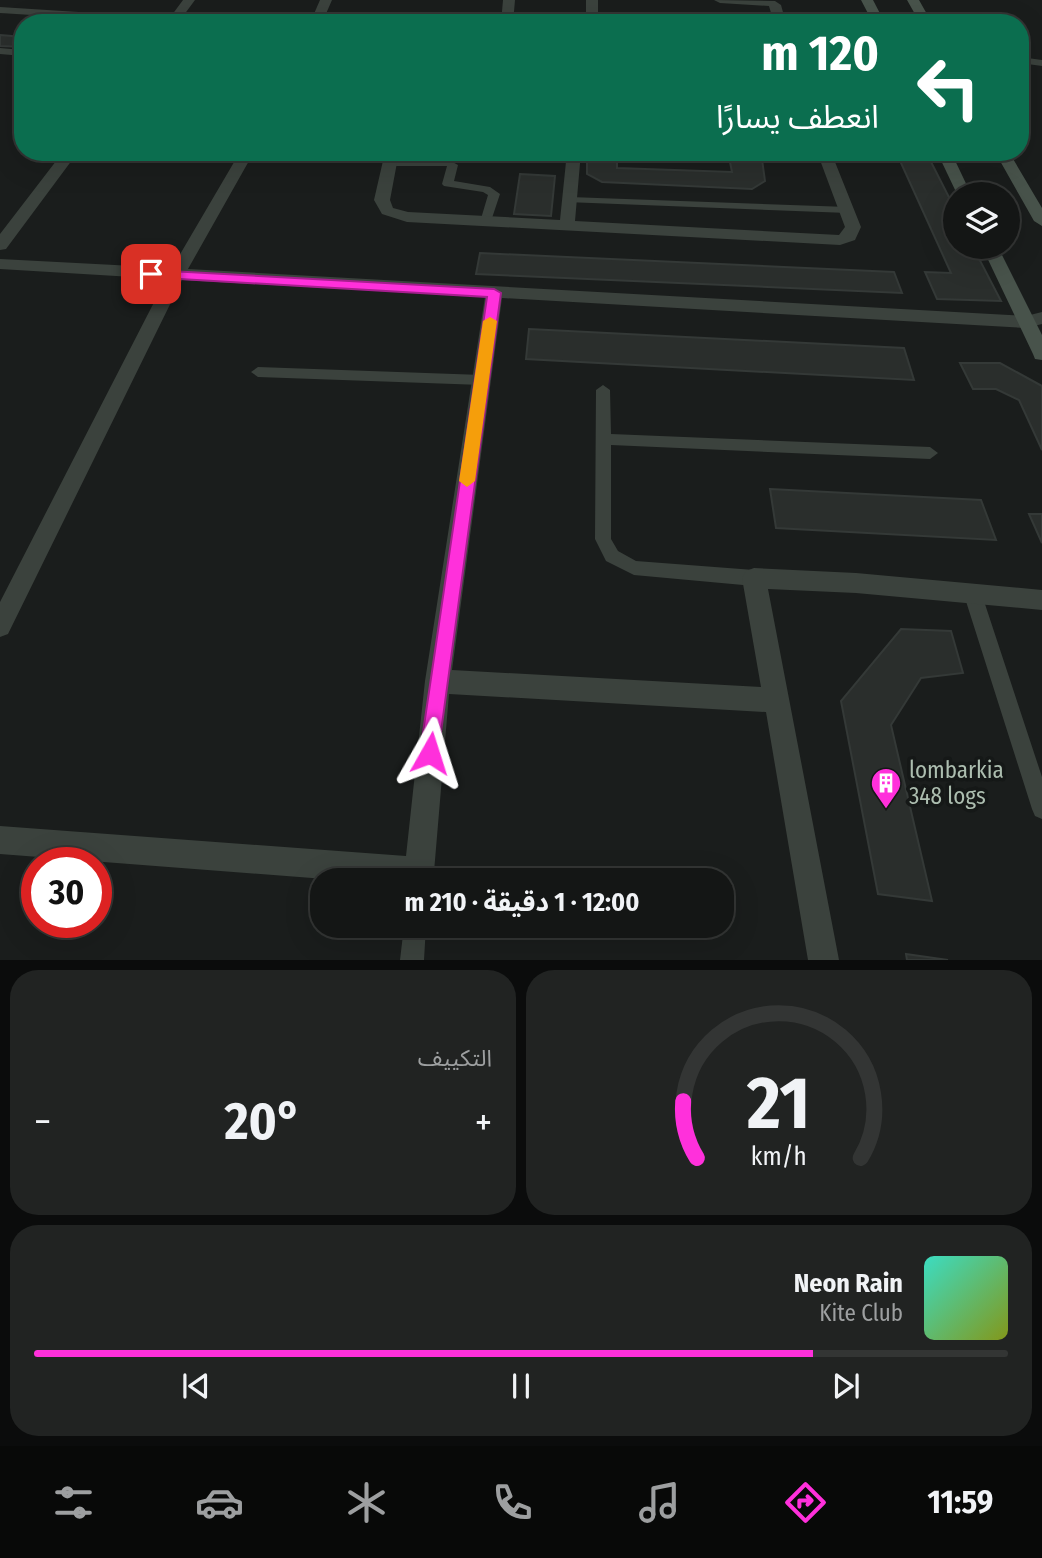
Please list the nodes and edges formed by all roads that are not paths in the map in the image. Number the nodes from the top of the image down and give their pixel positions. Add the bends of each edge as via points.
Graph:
1 (29, 0) edge
2 (189, 0) edge
3 (720, 0) edge
4 (0, 10) edge
5 (15, 11) junction
6 (58, 14) edge
7 (178, 14) edge
8 (778, 14) edge
9 (64, 161) edge
10 (242, 161) edge
11 (390, 161) edge
12 (436, 161) edge
13 (573, 161) edge
14 (828, 161) edge
15 (948, 161) edge
16 (1007, 161) edge
17 (958, 182) edge
18 (570, 200) junction
19 (848, 210) junction
20 (1042, 221) edge
21 (486, 222) junction
22 (567, 223) junction
23 (0, 245) edge
24 (997, 259) edge
25 (0, 264) edge
26 (176, 275) junction
27 (494, 293) junction
28 (1034, 320) edge
29 (1042, 354) edge
30 (258, 372) dead end
31 (482, 380) junction
32 (604, 390) dead end
33 (603, 439) junction
34 (930, 453) dead end
35 (754, 578) junction
36 (973, 596) junction
37 (1042, 600) edge
38 (0, 626) edge
39 (438, 681) junction
40 (778, 700) junction
41 (1042, 809) edge
42 (0, 840) edge
43 (326, 868) edge
44 (420, 868) edge
45 (414, 938) edge
46 (412, 960) edge
47 (824, 960) edge

1 - 5 lane
2 - 7 street
3 - 8 street via 771,3
4 - 5 lane
5 - 6 lane
9 - 23 street
10 - 26 street
11 - 21 street via 382,200 387,211 407,217
12 - 21 lane via 453,165 448,184 494,194
13 - 18 street
14 - 19 street
15 - 17 street
16 - 20 street
18 - 19 lane
18 - 22 street
19 - 22 street via 852,233 840,240
21 - 22 street
24 - 28 street
25 - 26 street
26 - 27 street
26 - 38 street
27 - 28 street
27 - 31 street
28 - 29 street
30 - 31 lane
31 - 39 street
32 - 33 lane
33 - 34 lane
33 - 35 lane via 603,539 612,556 634,568
35 - 36 street
35 - 40 street
36 - 37 street
36 - 41 lane
39 - 40 street
39 - 44 street
40 - 47 street
42 - 43 street
45 - 46 lane

